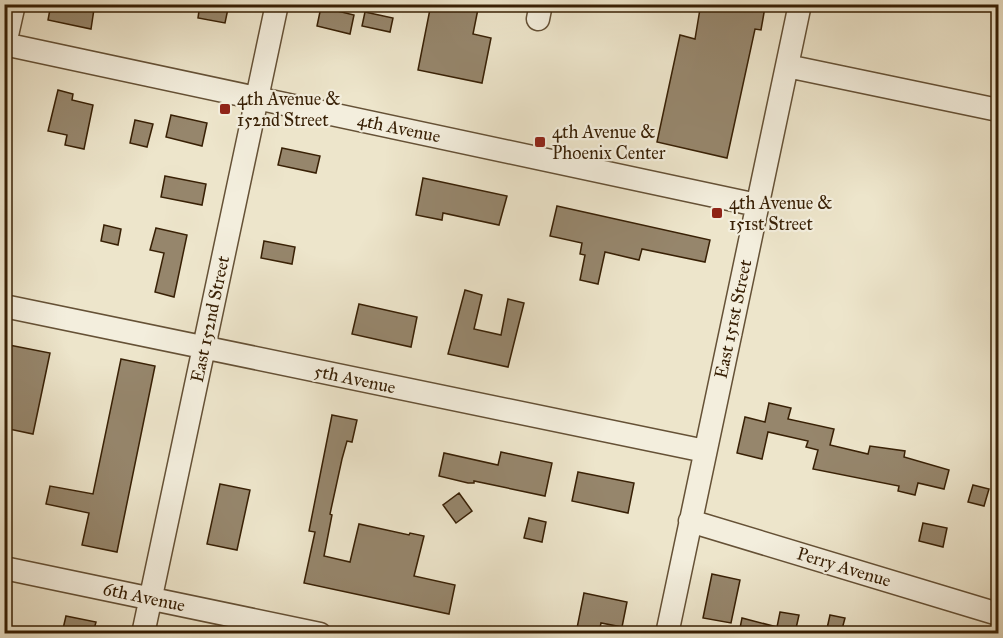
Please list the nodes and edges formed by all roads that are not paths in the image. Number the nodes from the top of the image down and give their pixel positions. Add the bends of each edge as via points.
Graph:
1 (14, 4) edge
2 (278, 4) edge
3 (800, 4) edge
4 (5, 44) edge
5 (787, 66) junction
6 (258, 98) junction
7 (999, 110) edge
8 (757, 205) junction
9 (4, 306) edge
10 (204, 348) junction
11 (705, 452) junction
12 (690, 521) junction
13 (4, 568) edge
14 (150, 598) junction
15 (999, 614) edge
16 (143, 633) edge
17 (320, 633) edge
18 (667, 633) edge

1 - 4 street
2 - 6 street, East 152nd Street
3 - 5 street, East 151st Street
4 - 6 street, 4th Avenue
5 - 7 street
5 - 8 street, East 151st Street
6 - 8 street, 4th Avenue
6 - 10 street, East 152nd Street
8 - 11 street, East 151st Street
9 - 10 street, 5th Avenue
10 - 11 street, 5th Avenue
10 - 14 street, East 152nd Street
11 - 12 street, East 151st Street
12 - 15 street, Perry Avenue
12 - 18 street, East 151st Street
13 - 14 street, 6th Avenue
14 - 16 street, East 152nd Street
14 - 17 street, 6th Avenue

